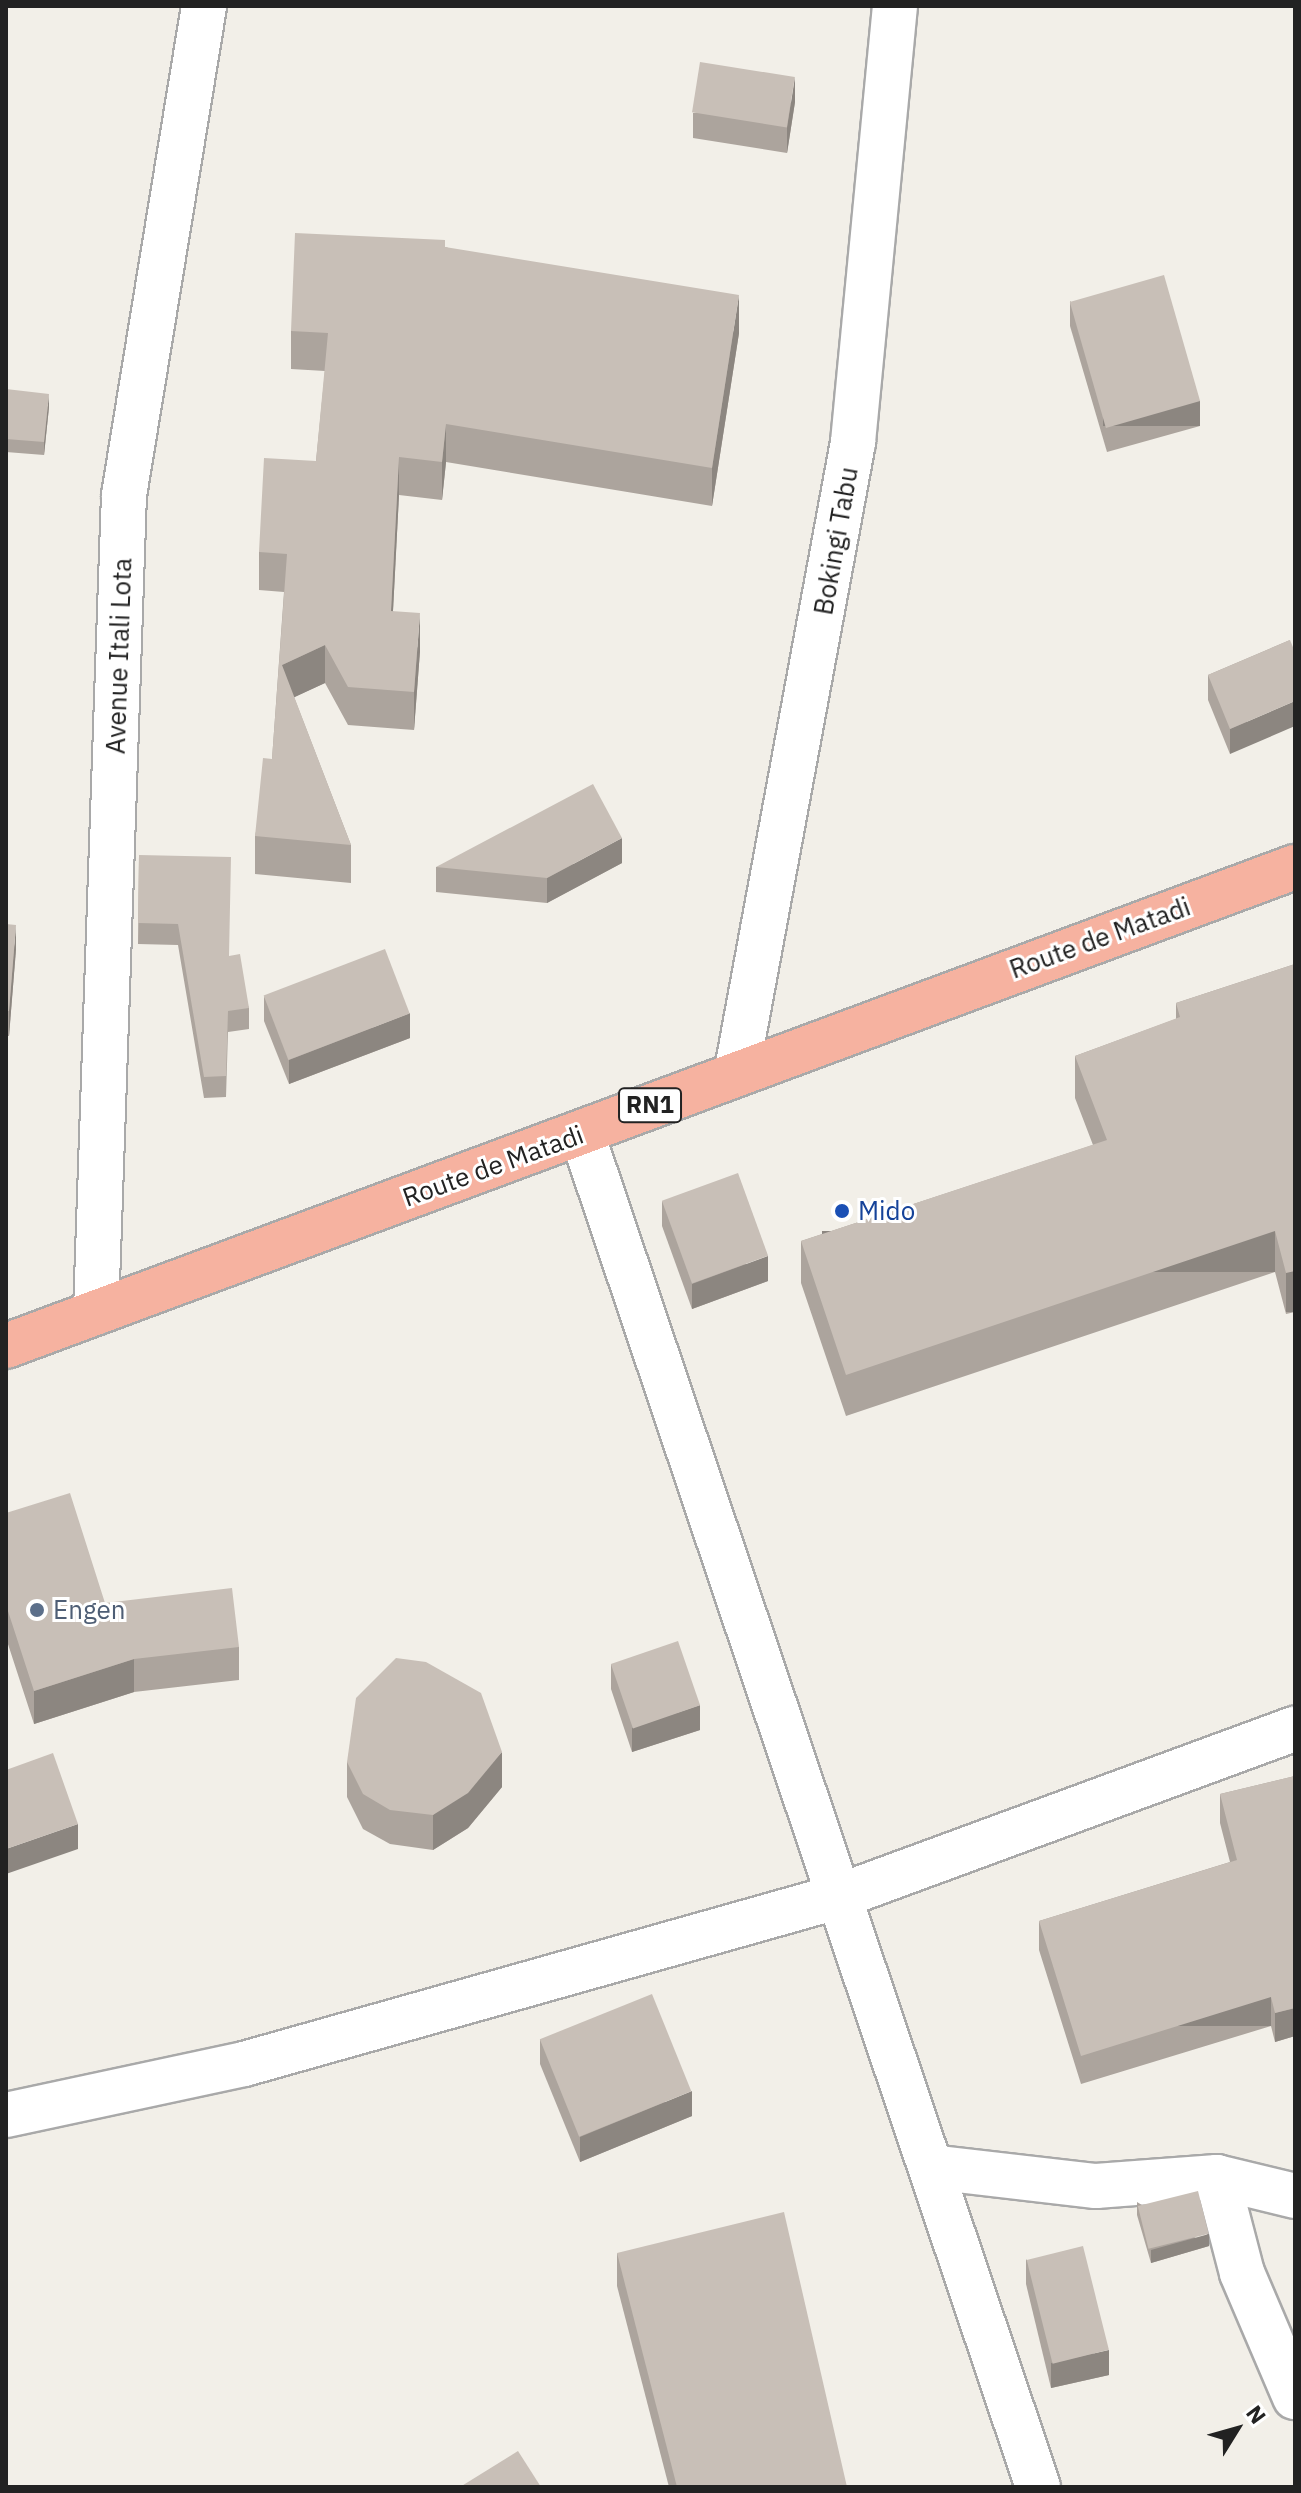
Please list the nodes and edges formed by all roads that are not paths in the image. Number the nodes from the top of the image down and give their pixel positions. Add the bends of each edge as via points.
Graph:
1 (204, 6) edge
2 (895, 6) edge
3 (1295, 867) edge
4 (737, 1070) junction
5 (582, 1134) junction
6 (96, 1312) junction
7 (6, 1346) edge
8 (1295, 1729) edge
9 (840, 1896) junction
10 (6, 2115) edge
11 (931, 2167) junction
12 (1217, 2177) junction
13 (1295, 2196) edge
14 (1295, 2397) edge
15 (1038, 2487) edge

1 - 6 street, Avenue Itali Lota via 124,495
2 - 4 street, Bokingi Tabu via 853,442
3 - 4 highway, Route de Matadi / RN1
4 - 5 highway, Route de Matadi / RN1
5 - 6 highway, Route de Matadi / RN1
5 - 9 street
6 - 7 highway, Route de Matadi / RN1
8 - 9 street
9 - 10 street via 244,2064
9 - 11 street
11 - 12 street via 1096,2186
11 - 15 street
12 - 13 street
12 - 14 street via 1242,2273

